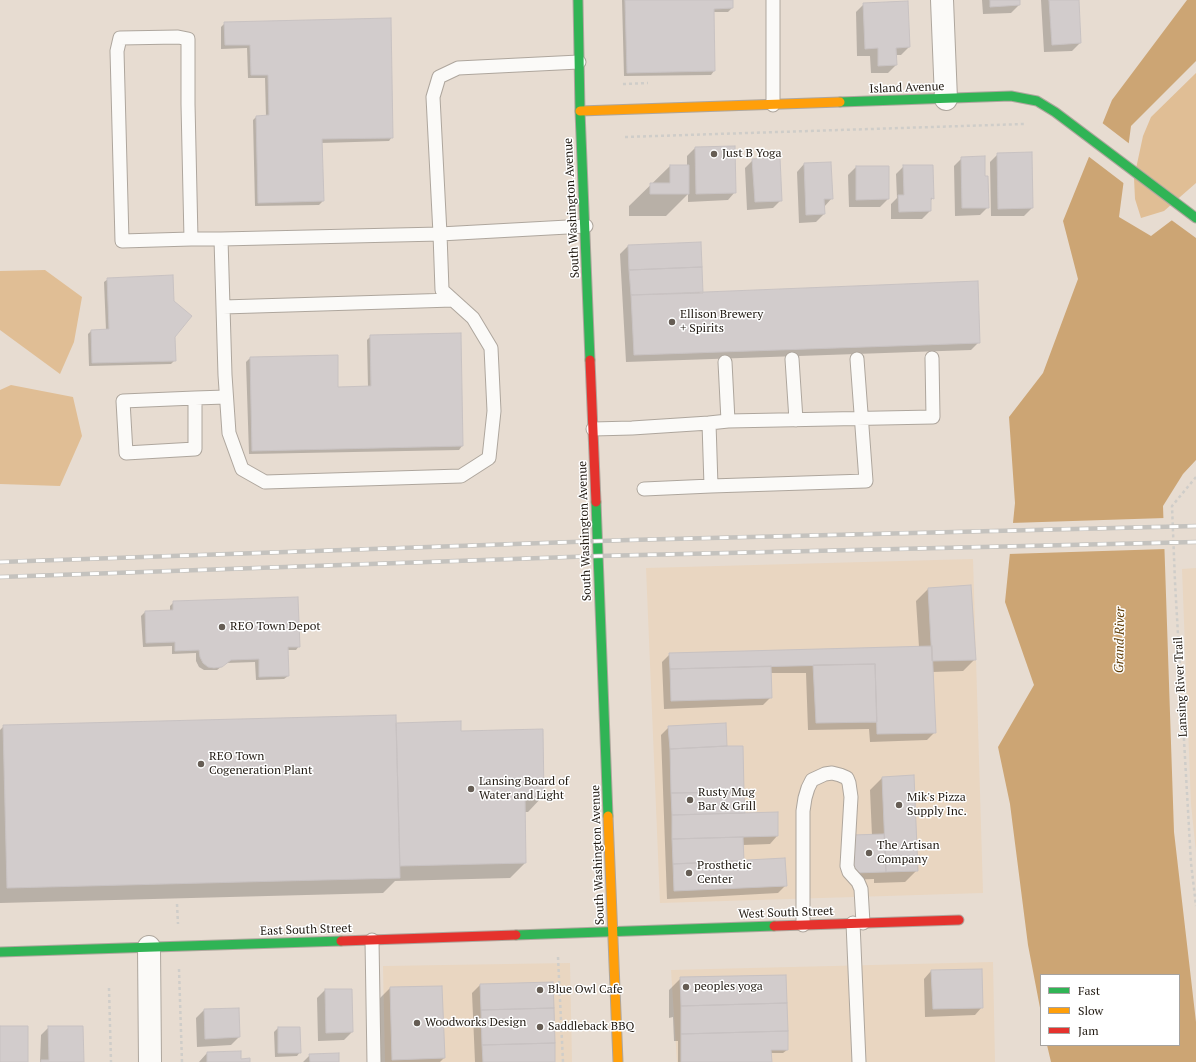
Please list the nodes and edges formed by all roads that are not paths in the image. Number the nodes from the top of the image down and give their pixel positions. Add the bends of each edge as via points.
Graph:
1 (578, 0) edge
2 (772, 0) edge
3 (942, 0) edge
4 (579, 62) junction
5 (946, 99) junction
6 (773, 105) junction
7 (580, 111) junction
8 (1196, 218) edge
9 (586, 226) junction
10 (440, 234) junction
11 (191, 239) junction
12 (220, 239) junction
13 (453, 300) junction
14 (223, 307) junction
15 (932, 358) dead end
16 (792, 359) dead end
17 (857, 359) dead end
18 (725, 362) dead end
19 (226, 397) junction
20 (195, 398) junction
21 (861, 418) junction
22 (796, 420) junction
23 (728, 421) junction
24 (709, 423) junction
25 (593, 429) junction
26 (711, 486) junction
27 (644, 489) dead end
28 (959, 920) dead end
29 (858, 923) junction
30 (803, 925) junction
31 (613, 931) junction
32 (372, 940) junction
33 (149, 947) junction
34 (0, 952) edge
35 (150, 1062) edge
36 (374, 1062) edge
37 (618, 1062) edge
38 (859, 1062) edge

1 - 4 street, South Washington Avenue
2 - 6 lane
3 - 5 street
4 - 7 street, South Washington Avenue
4 - 10 lane via 458,68 439,77 433,97
5 - 6 street, Island Avenue
5 - 8 street, Island Avenue via 1011,96 1037,101
6 - 7 street, Island Avenue
7 - 9 street, South Washington Avenue
9 - 10 lane
9 - 25 street, South Washington Avenue
10 - 12 lane
10 - 13 lane via 442,290
11 - 11 lane via 188,39 178,36 120,38 117,52 122,241
11 - 12 lane
12 - 14 lane
13 - 14 lane
13 - 19 lane via 473,318 491,348 494,411 489,458 461,476 264,482 242,469 229,433
14 - 19 lane
15 - 21 lane via 933,417
16 - 22 lane
17 - 21 lane
18 - 23 lane
19 - 20 lane
20 - 20 lane via 123,401 126,454 195,449
21 - 22 lane
21 - 26 lane via 866,481
22 - 23 lane
23 - 24 lane
24 - 25 lane
24 - 26 lane
25 - 31 street, South Washington Avenue
26 - 27 lane
28 - 29 street, West South Street
29 - 30 street, West South Street
29 - 30 lane via 861,889 847,866 851,797 849,783 846,778 832,773 812,780 805,798
29 - 38 lane
30 - 31 street, West South Street
31 - 32 street, East South Street
31 - 37 street, South Washington Avenue
32 - 33 street, East South Street
32 - 36 lane
33 - 34 street, East South Street
33 - 35 street

